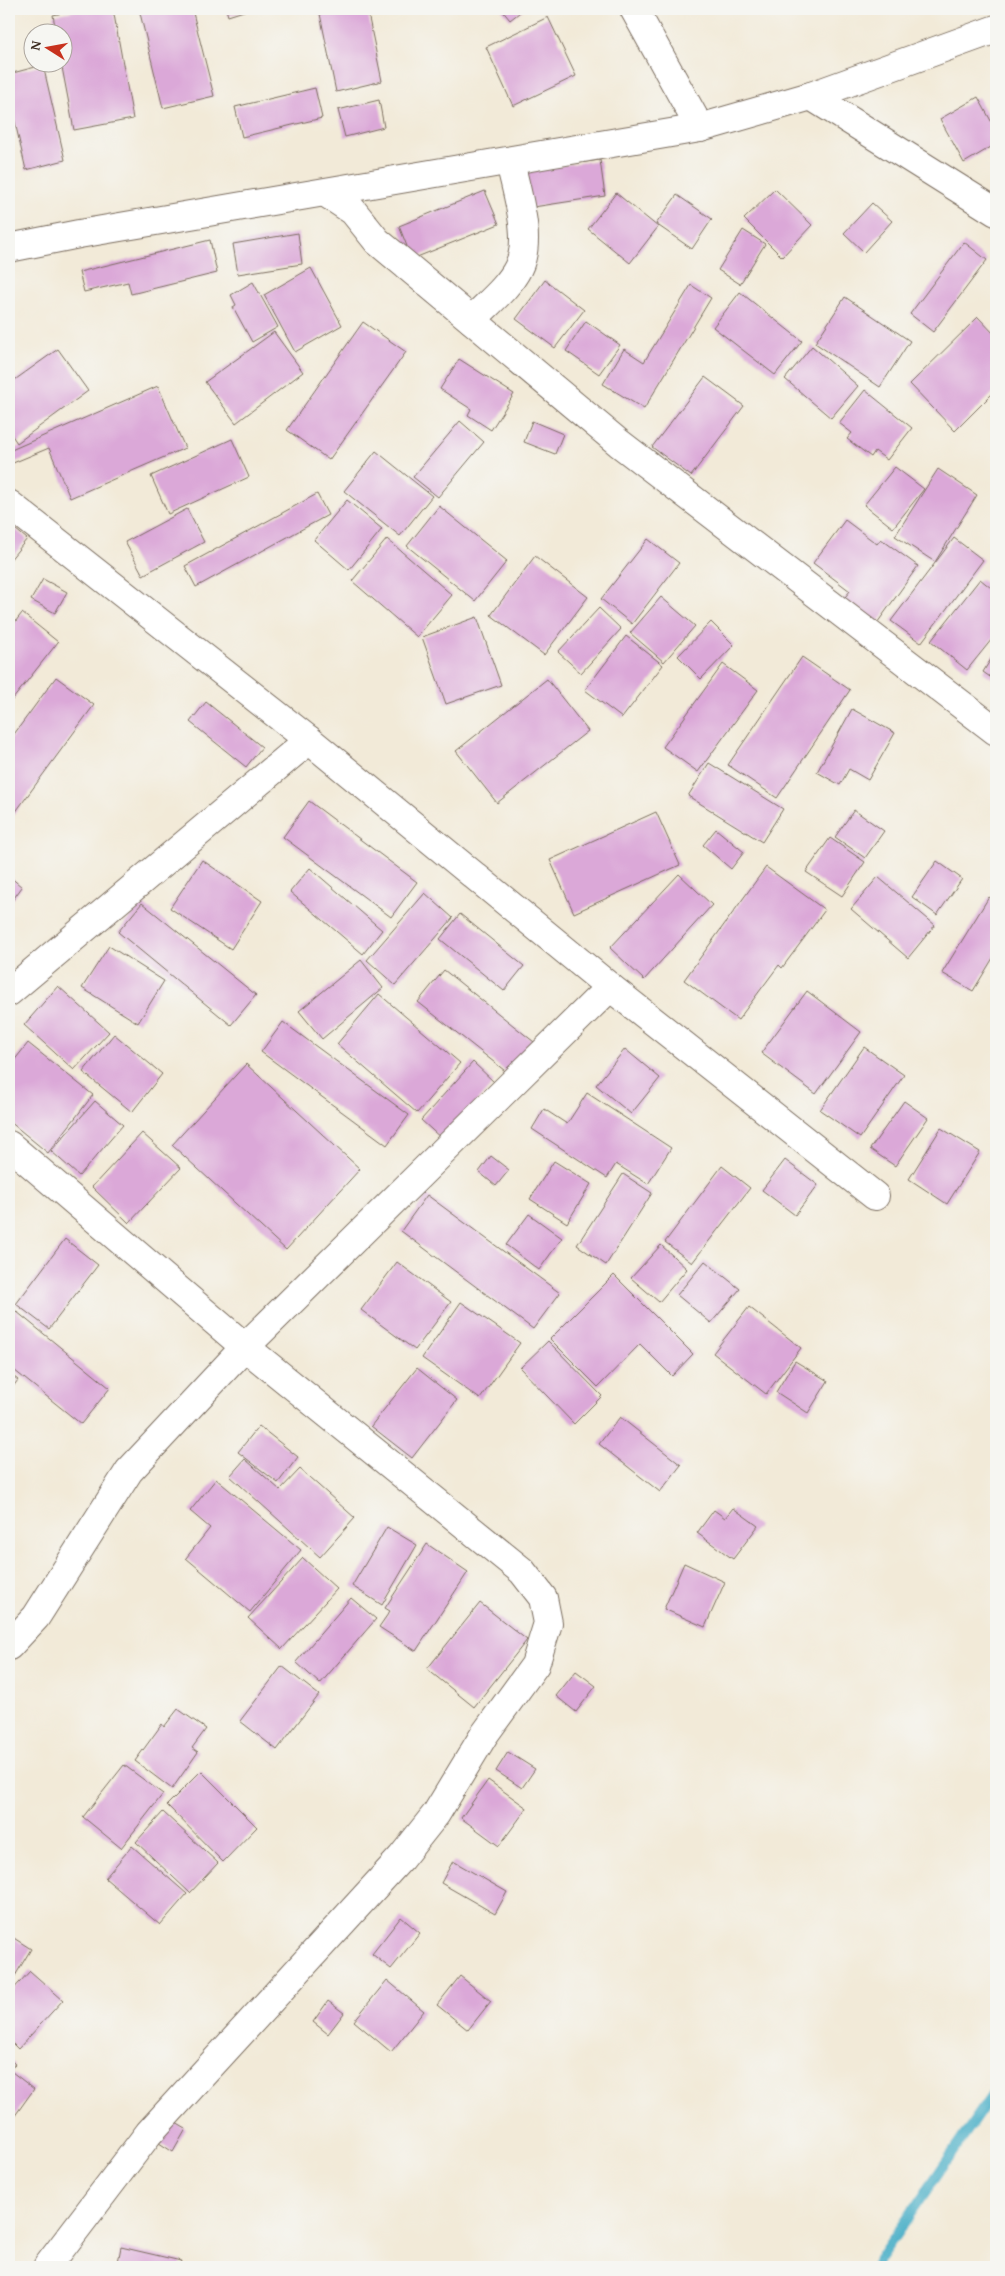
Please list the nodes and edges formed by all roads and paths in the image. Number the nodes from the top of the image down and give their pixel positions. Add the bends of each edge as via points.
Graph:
1 (634, 9) edge
2 (996, 29) edge
3 (811, 96) junction
4 (700, 128) junction
5 (510, 161) junction
6 (326, 193) junction
7 (996, 212) edge
8 (9, 248) edge
9 (472, 320) junction
10 (9, 504) edge
11 (996, 731) edge
12 (309, 740) junction
13 (610, 987) junction
14 (9, 992) edge
15 (9, 1145) edge
16 (875, 1196) dead end
17 (245, 1346) junction
18 (9, 1646) edge
19 (47, 2267) edge

1 - 4 street
2 - 3 street
3 - 4 street
3 - 7 street
4 - 5 street
5 - 6 street
5 - 9 street via 526,240 519,267
6 - 8 street
6 - 9 street via 353,212 377,241
9 - 11 street via 619,443
10 - 12 street
12 - 13 street
12 - 14 street
13 - 16 street
13 - 17 street
15 - 17 street
17 - 18 street via 129,1471 36,1617
17 - 19 street via 522,1571 543,1598 548,1623 535,1665 484,1736 436,1814 401,1858 149,2133

